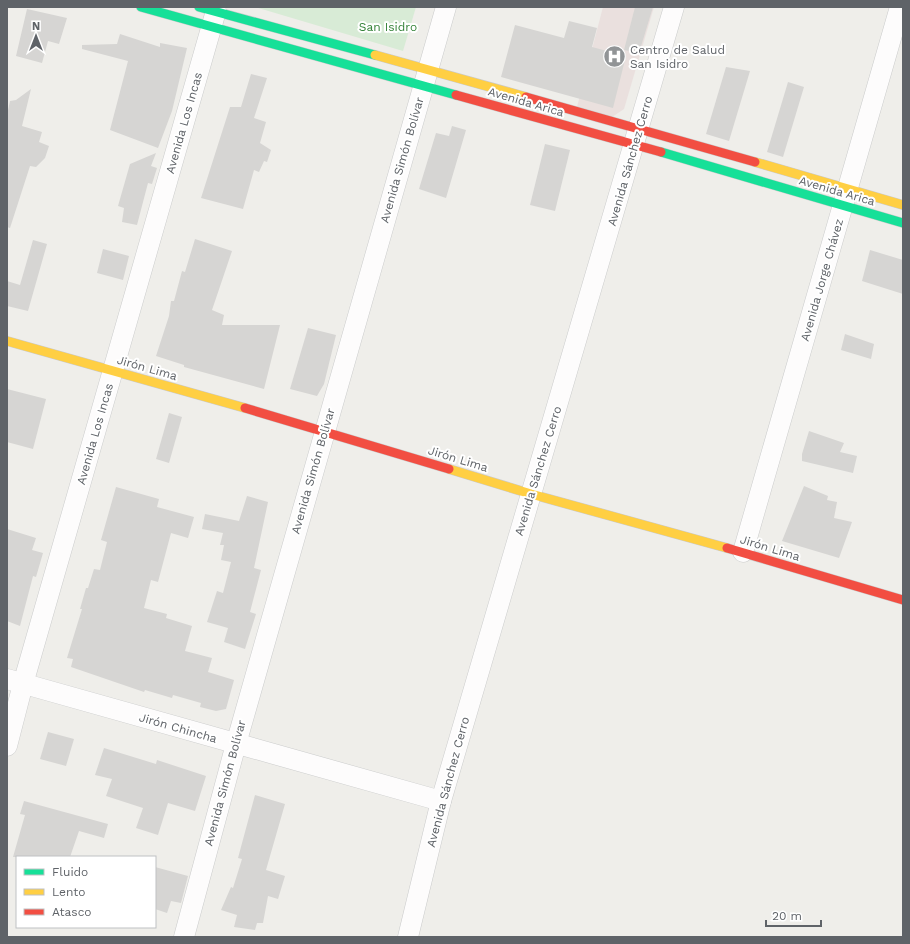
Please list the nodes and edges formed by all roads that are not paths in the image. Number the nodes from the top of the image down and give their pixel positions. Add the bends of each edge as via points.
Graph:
1 (141, 7) edge
2 (446, 7) edge
3 (674, 7) edge
4 (900, 7) edge
5 (211, 13) edge
6 (426, 78) junction
7 (638, 137) junction
8 (846, 197) junction
9 (903, 205) edge
10 (903, 223) edge
11 (7, 341) edge
12 (113, 371) junction
13 (324, 432) junction
14 (531, 494) junction
15 (743, 552) junction
16 (903, 600) edge
17 (15, 682) edge
18 (236, 744) junction
19 (7, 746) edge
20 (441, 801) junction
21 (184, 937) edge
22 (408, 937) edge

1 - 5 street, Avenida Arica
2 - 6 street, Avenida Simón Bolívar
3 - 7 street, Avenida Sánchez Cerro
4 - 8 street, Avenida Jorge Chávez
5 - 6 street, Avenida Arica
5 - 6 street, Avenida Arica
5 - 12 street, Avenida Los Incas
6 - 7 street, Avenida Arica
6 - 7 street, Avenida Arica
6 - 13 street, Avenida Simón Bolívar
7 - 8 street, Avenida Arica
7 - 8 street, Avenida Arica
7 - 14 street, Avenida Sánchez Cerro
8 - 9 street, Avenida Arica
8 - 10 street, Avenida Arica
8 - 15 street, Avenida Jorge Chávez
11 - 12 street, Jirón Lima
12 - 13 street, Jirón Lima
12 - 17 street, Avenida Los Incas
13 - 14 street, Jirón Lima
13 - 18 street, Avenida Simón Bolívar
14 - 15 street, Jirón Lima
14 - 20 street, Avenida Sánchez Cerro
15 - 16 street, Jirón Lima
17 - 18 street, Jirón Chincha
17 - 19 street, Avenida Los Incas
18 - 20 street, Jirón Chincha
18 - 21 street, Avenida Simón Bolívar
20 - 22 street, Avenida Sánchez Cerro

